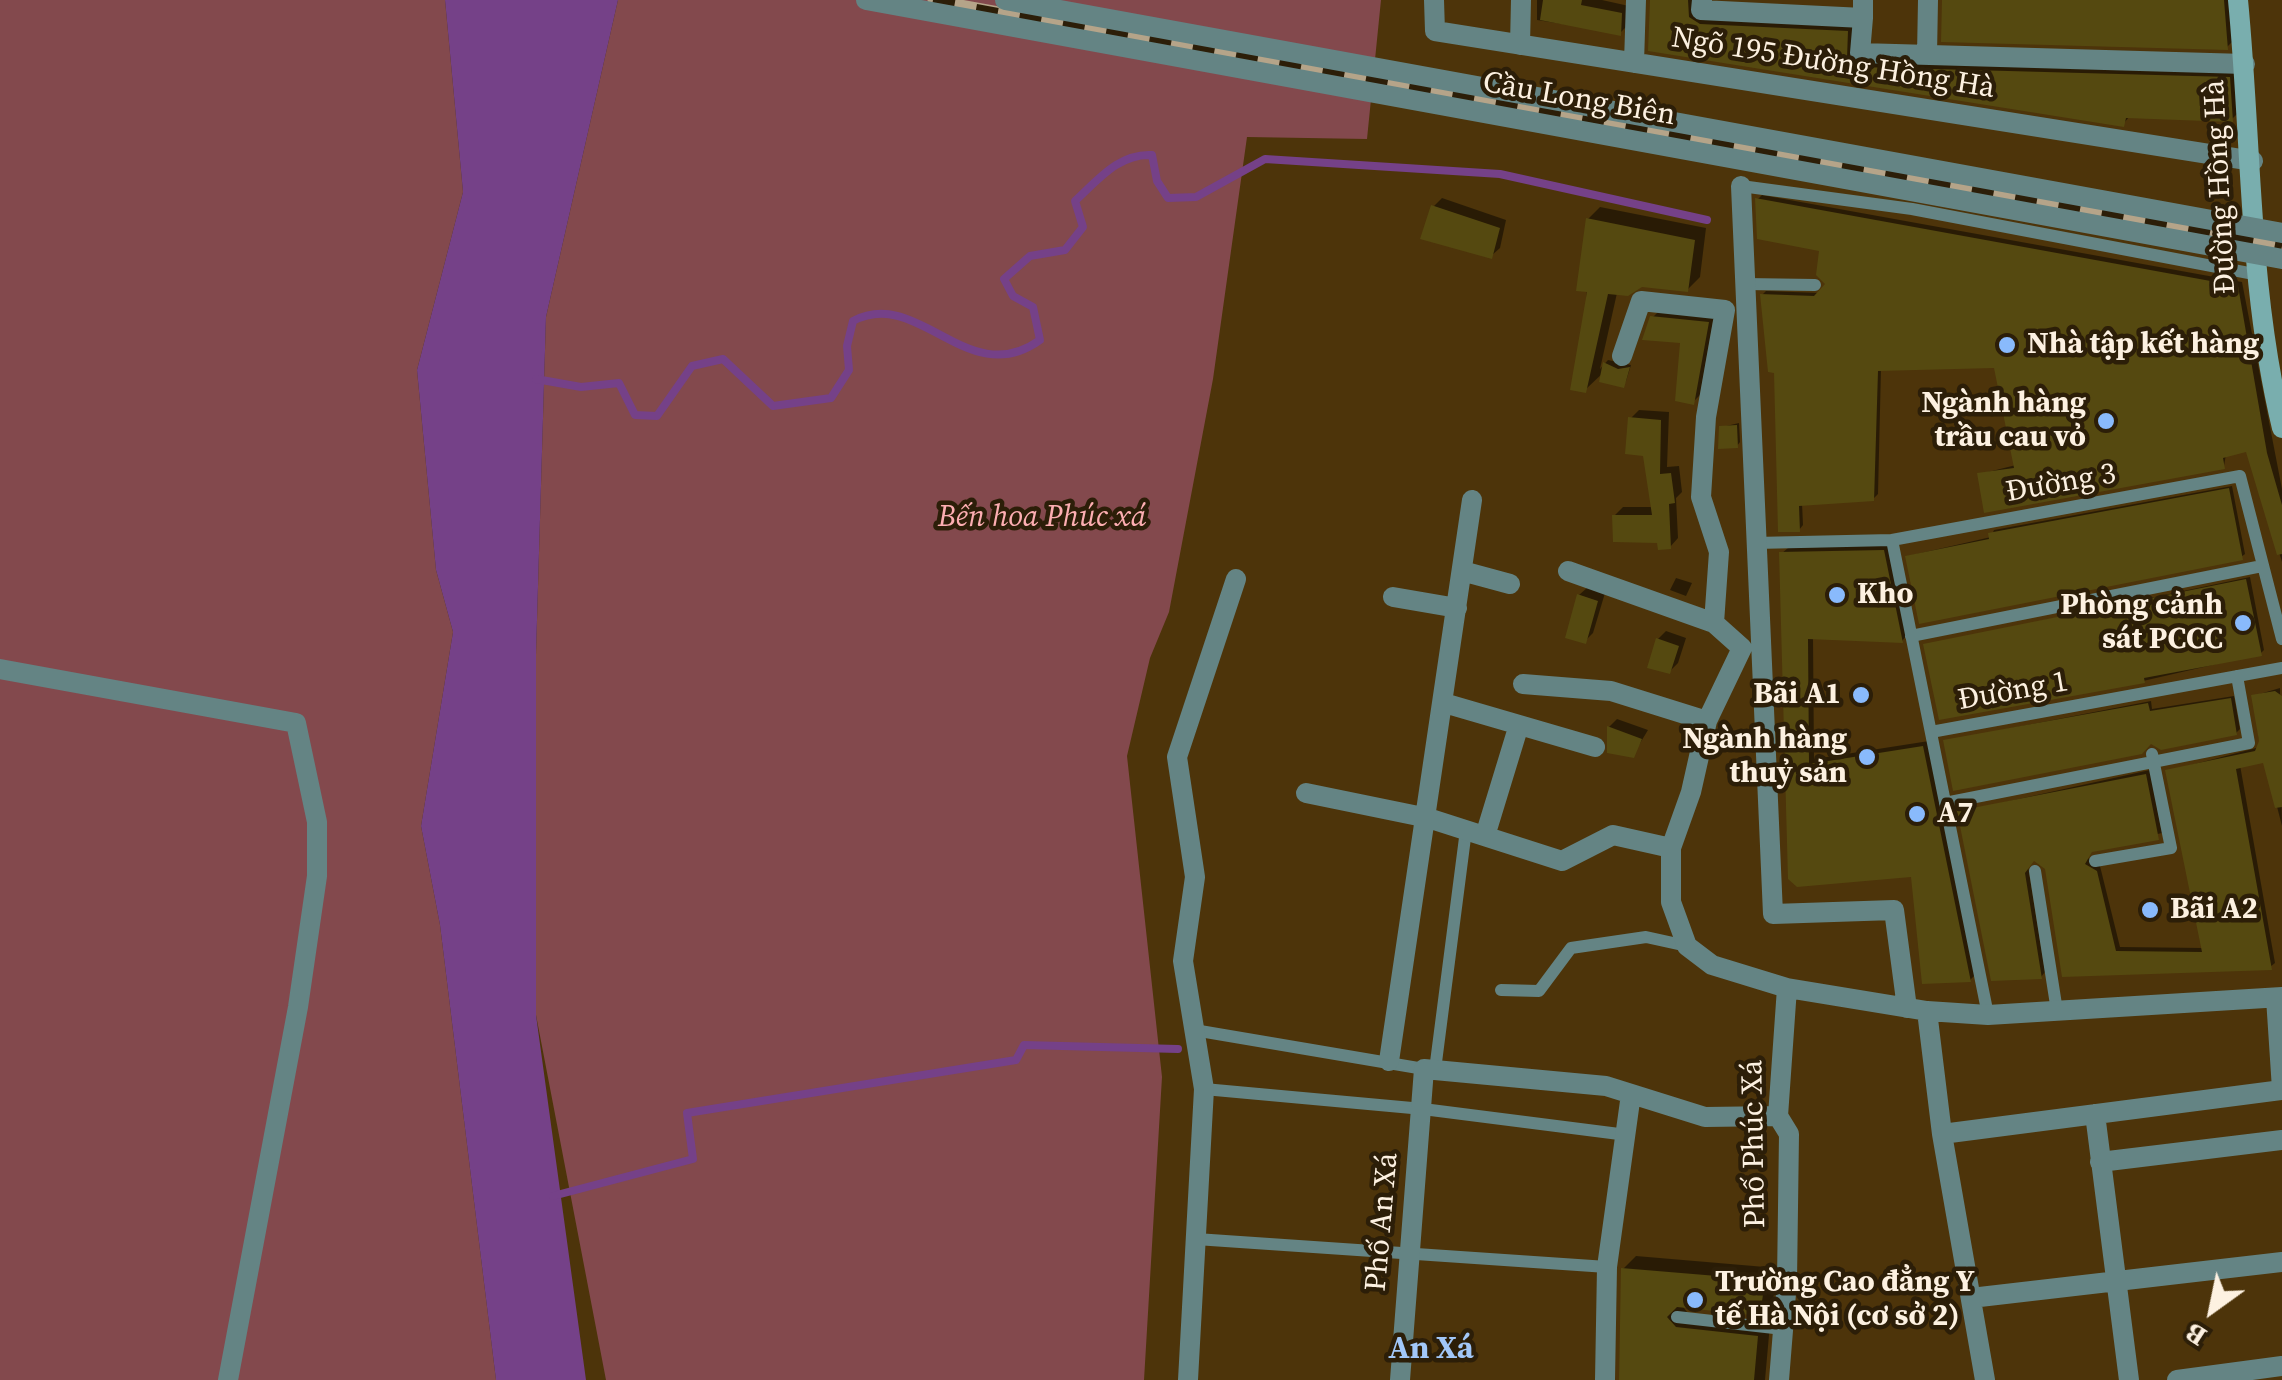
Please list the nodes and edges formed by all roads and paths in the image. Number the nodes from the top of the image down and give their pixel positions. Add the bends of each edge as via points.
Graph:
1 (866, 0) edge
2 (1005, 0) edge
3 (1434, 0) edge
4 (1521, 0) edge
5 (1636, 0) edge
6 (1702, 0) edge
7 (1928, 0) edge
8 (2238, 0) edge
9 (1863, 9) edge
10 (1520, 45) junction
11 (1927, 54) junction
12 (1634, 63) junction
13 (2244, 64) junction
14 (2252, 161) junction
15 (1742, 186) joint
16 (2282, 233) edge
17 (2282, 259) edge
18 (2254, 274) junction
19 (1745, 284) junction
20 (1815, 285) dead end
21 (1622, 356) dead end
22 (2282, 428) edge
23 (1472, 500) dead end
24 (1892, 540) junction
25 (1755, 543) junction
26 (2262, 566) junction
27 (1462, 571) junction
28 (1568, 571) dead end
29 (1236, 578) dead end
30 (1510, 584) dead end
31 (1393, 597) dead end
32 (1457, 608) junction
33 (1714, 623) junction
34 (1911, 636) junction
35 (2282, 638) edge
36 (2282, 668) edge
37 (0, 669) edge
38 (2237, 676) junction
39 (1523, 684) dead end
40 (1444, 703) junction
41 (1707, 721) junction
42 (1518, 728) junction
43 (1931, 732) junction
44 (1594, 747) dead end
45 (2152, 756) junction
46 (1306, 793) dead end
47 (1945, 803) junction
48 (1428, 818) junction
49 (1475, 833) junction
50 (1671, 848) junction
51 (2095, 861) dead end
52 (2035, 871) dead end
53 (1979, 881) dead end
54 (1962, 884) junction
55 (1686, 946) junction
56 (1788, 988) junction
57 (1501, 990) dead end
58 (2279, 998) edge
59 (1917, 1010) junction
60 (2056, 1011) junction
61 (1988, 1015) junction
62 (1194, 1030) junction
63 (1389, 1061) junction
64 (1430, 1070) junction
65 (2282, 1089) edge
66 (1204, 1090) junction
67 (1631, 1094) junction
68 (1422, 1109) junction
69 (2094, 1114) junction
70 (1778, 1116) junction
71 (1942, 1134) junction
72 (1627, 1136) junction
73 (2282, 1140) edge
74 (2100, 1162) junction
75 (1196, 1239) junction
76 (1410, 1254) junction
77 (2282, 1262) edge
78 (1607, 1267) junction
79 (2116, 1282) junction
80 (1970, 1298) junction
81 (1677, 1317) dead end
82 (1783, 1329) junction
83 (2282, 1366) edge
84 (228, 1380) edge
85 (1188, 1380) edge
86 (1400, 1380) edge
87 (1605, 1380) edge
88 (1779, 1380) edge
89 (1985, 1380) edge
90 (2129, 1380) edge
91 (2177, 1380) edge

1 - 17 street, Cầu Long Biên, bridge
2 - 16 street, Cầu Long Biên, bridge
3 - 10 street, Ngõ 195 Đường Hồng Hà via 1435,32
4 - 10 street
5 - 12 street
6 - 9 street via 1701,10
7 - 11 street
8 - 13 street, Đường Hồng Hà
9 - 11 street via 1860,52
10 - 12 street, Ngõ 195 Đường Hồng Hà
11 - 13 street
12 - 14 street, Ngõ 195 Đường Hồng Hà
13 - 14 street, Đường Hồng Hà
14 - 18 street, Đường Hồng Hà
15 - 18 lane via 1912,209
15 - 19 street
18 - 22 street, Đường Hồng Hà
19 - 20 lane
19 - 25 street
21 - 33 street via 1641,301 1725,310 1706,417 1702,497 1719,552
23 - 27 street
24 - 25 lane, Đường 3
24 - 26 lane, Đường 3 via 2240,476
24 - 34 lane
25 - 59 street via 1773,914 1894,910
26 - 34 lane
26 - 35 lane
27 - 30 street
27 - 32 street
28 - 33 street
29 - 62 street via 1177,758 1195,877 1184,961
31 - 32 street
32 - 40 street
33 - 41 street via 1742,648
34 - 43 lane
36 - 38 lane, Đường 1
37 - 84 street via 296,723 316,822 317,876
38 - 43 lane, Đường 1 via 2141,699
38 - 45 lane via 2249,743
39 - 41 street via 1611,691
40 - 42 street
40 - 48 street
41 - 50 street
42 - 44 street
42 - 49 street
43 - 47 lane
45 - 47 lane
45 - 51 lane via 2171,848
46 - 48 street
47 - 54 lane
48 - 49 street
48 - 63 street
49 - 50 street via 1562,860 1613,835
49 - 64 lane
50 - 55 street via 1671,902
52 - 60 lane
53 - 54 lane
54 - 61 lane
55 - 56 street via 1712,964
55 - 57 lane via 1646,937 1571,948 1539,991
56 - 59 street
56 - 70 street, Phố Phúc Xá
58 - 60 street
58 - 65 street
59 - 61 street
59 - 71 street
60 - 61 street
62 - 63 lane
62 - 66 street
63 - 64 lane
64 - 67 street
64 - 68 street, Phố An Xá
65 - 69 street
66 - 68 lane
66 - 75 street
67 - 70 street via 1706,1117
67 - 72 street
68 - 72 lane
68 - 76 street, Phố An Xá
69 - 71 street
69 - 74 street
70 - 82 street, Phố Phúc Xá via 1790,1134
71 - 80 street
72 - 78 street
73 - 74 street
74 - 79 street
75 - 76 lane
75 - 85 street
76 - 78 lane
76 - 86 street, Phố An Xá
77 - 79 street
78 - 87 street
79 - 80 street
79 - 90 street
80 - 89 street
81 - 82 lane
82 - 88 street, Phố Phúc Xá
83 - 91 street

